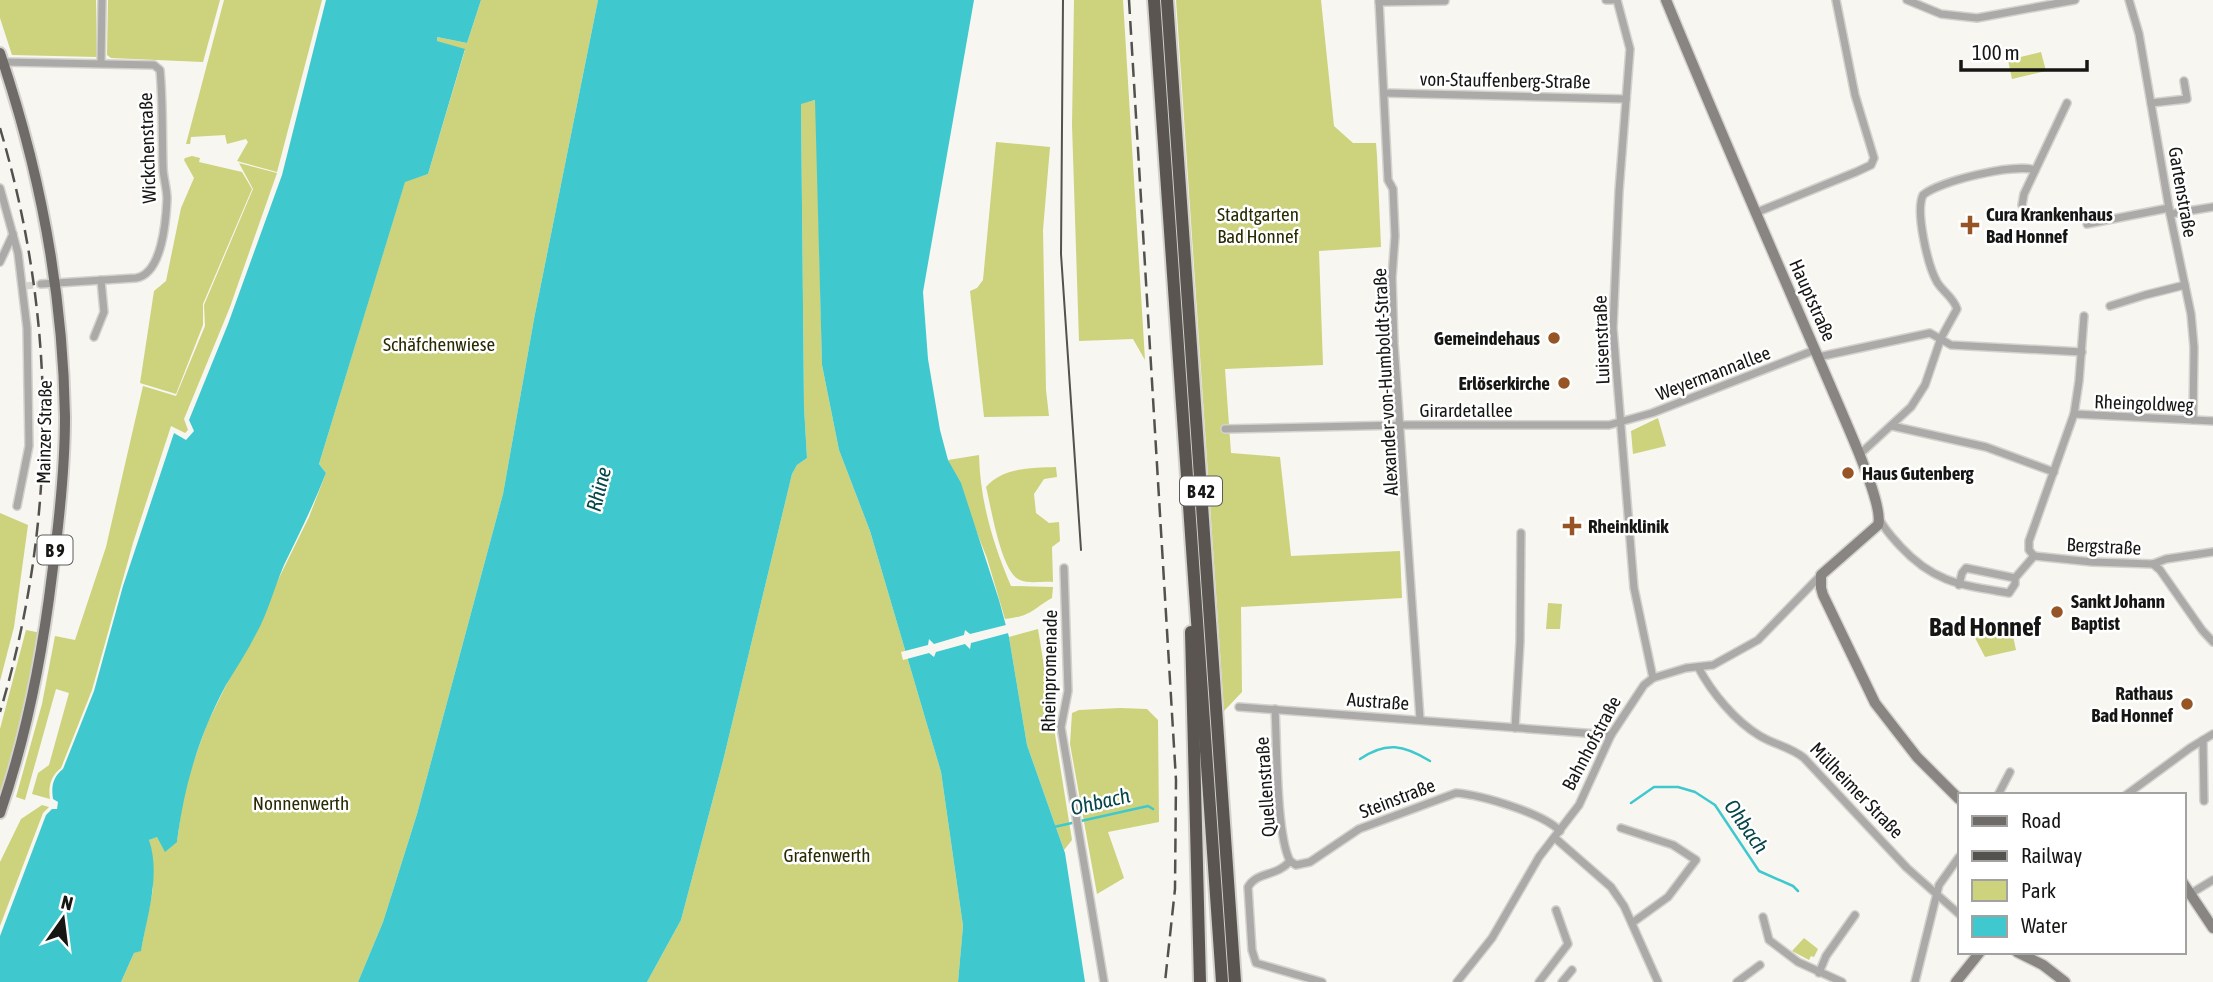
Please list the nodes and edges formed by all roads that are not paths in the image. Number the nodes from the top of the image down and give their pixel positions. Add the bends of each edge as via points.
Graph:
1 (102, 0) edge
2 (1154, 0) edge
3 (1167, 0) edge
4 (1606, 0) edge
5 (1612, 0) edge
6 (1618, 0) edge
7 (1666, 0) edge
8 (1836, 0) edge
9 (1907, 0) edge
10 (2075, 0) edge
11 (2129, 0) edge
12 (1379, 1) edge
13 (1445, 1) edge
14 (1924, 3) edge
15 (1, 58) edge
16 (101, 63) junction
17 (2183, 81) dead end
18 (1384, 93) junction
19 (1626, 99) junction
20 (2067, 103) dead end
21 (2151, 103) junction
22 (2035, 170) junction
23 (0, 188) edge
24 (2022, 205) dead end
25 (2213, 207) edge
26 (2169, 211) junction
27 (1755, 213) junction
28 (2087, 224) dead end
29 (14, 233) junction
30 (0, 262) edge
31 (101, 279) junction
32 (55, 282) junction
33 (41, 284) tunnel mouth
34 (2185, 285) junction
35 (2109, 306) dead end
36 (2084, 316) dead end
37 (94, 337) dead end
38 (1941, 338) junction
39 (2082, 352) junction
40 (1817, 353) junction
41 (2074, 414) junction
42 (2193, 420) junction
43 (2213, 421) edge
44 (1622, 423) junction
45 (1401, 425) junction
46 (1892, 426) junction
47 (1225, 429) dead end
48 (1860, 454) junction
49 (2054, 472) junction
50 (17, 506) dead end
51 (1880, 520) junction
52 (1521, 533) dead end
53 (2213, 552) edge
54 (2034, 556) junction
55 (2153, 564) junction
56 (1064, 568) dead end
57 (1195, 576) junction
58 (2015, 578) junction
59 (1959, 584) junction
60 (1815, 587) junction
61 (2213, 642) edge
62 (1698, 667) junction
63 (1653, 678) junction
64 (1239, 707) dead end
65 (1275, 709) junction
66 (1420, 719) junction
67 (1515, 728) junction
68 (2213, 734) edge
69 (1611, 735) junction
70 (2203, 740) junction
71 (2010, 772) dead end
72 (1999, 793) edge
73 (2129, 793) edge
74 (1958, 798) edge
75 (2204, 801) dead end
76 (0, 813) edge
77 (1620, 828) dead end
78 (1557, 835) junction
79 (1958, 858) edge
80 (1290, 861) junction
81 (2213, 880) edge
82 (2185, 886) edge
83 (2190, 894) junction
84 (1935, 895) junction
85 (1556, 910) dead end
86 (1958, 913) edge
87 (1855, 915) dead end
88 (1763, 917) dead end
89 (1632, 923) junction
90 (2213, 928) edge
91 (1978, 954) edge
92 (2021, 954) edge
93 (1760, 965) dead end
94 (1572, 970) dead end
95 (1819, 972) junction
96 (1104, 982) edge
97 (1200, 982) edge
98 (1222, 982) edge
99 (1235, 982) edge
100 (1322, 982) edge
101 (1457, 982) edge
102 (1539, 982) edge
103 (1562, 982) edge
104 (1658, 982) edge
105 (1737, 982) edge
106 (1842, 982) edge
107 (1914, 982) edge
108 (1956, 982) edge
109 (2065, 982) edge

1 - 16 street
2 - 57 highway, B 42
3 - 99 highway, B 42
4 - 5 street
6 - 19 street, Luisenstraße via 1630,48
7 - 27 main road, Hauptstraße
8 - 27 street via 1855,95 1874,158 1871,165 1856,172
9 - 14 street
10 - 14 street via 1977,18 1941,14
11 - 21 street, Gartenstraße
12 - 13 street, Alexander-von-Humboldt-Straße
12 - 18 street, Alexander-von-Humboldt-Straße
15 - 16 street
15 - 32 main road, Mainzer Straße / B 9 via 30,150
16 - 31 street, Wickchenstraße via 159,67 167,198 152,270 142,278
17 - 21 street via 2187,99
18 - 19 street, von-Stauffenberg-Straße
18 - 45 street, Alexander-von-Humboldt-Straße via 1388,180 1393,189 1392,291
19 - 44 street, Luisenstraße via 1613,328
20 - 22 street
21 - 26 street, Gartenstraße
22 - 24 street
22 - 38 street via 1973,175 1923,195 1920,206 1930,267 1957,309
23 - 29 street
25 - 26 street
26 - 28 street
26 - 34 street, Gartenstraße
27 - 40 main road, Hauptstraße
29 - 30 street
29 - 50 street via 24,286 29,436
31 - 32 street, Wickchenstraße
31 - 37 street via 104,312
32 - 33 street, Wickchenstraße
32 - 76 main road, Mainzer Straße / B 9 via 65,418 59,522 33,700
34 - 35 street
34 - 42 street, Gartenstraße via 2194,347
36 - 39 street
38 - 39 street, Weyermannallee via 1951,345
38 - 40 street, Weyermannallee via 1927,333
38 - 46 street via 1925,385
39 - 41 street
40 - 44 street, Weyermannallee
40 - 48 main road, Hauptstraße
41 - 42 street, Rheingoldweg
41 - 49 street
42 - 43 street, Rheingoldweg
44 - 45 street, Girardetallee
44 - 63 street, Luisenstraße via 1634,588
45 - 47 street, Girardetallee
45 - 66 street, Alexander-von-Humboldt-Straße
46 - 48 street
46 - 49 street via 1986,447
48 - 51 main road, Hauptstraße
49 - 54 street via 2029,541
51 - 59 street, Hauptstraße via 1922,568
51 - 60 main road via 1821,575
52 - 67 street
53 - 55 street, Bergstraße
54 - 55 street, Bergstraße
54 - 58 street
55 - 61 street
56 - 96 street, Rheinpromenade via 1068,691 1061,727
57 - 97 highway via 1191,689
57 - 98 highway, B 42
58 - 59 street, Hauptstraße via 2009,593
58 - 59 street via 1966,568
60 - 62 street via 1758,640 1713,665
60 - 74 main road via 1875,703 1917,757
62 - 63 street
62 - 84 street, Mülheimer Straße via 1706,683 1741,722 1804,758
63 - 69 street, Bahnhofstraße
64 - 65 street, Austraße
65 - 66 street, Austraße
65 - 80 street, Quellenstraße via 1280,810
66 - 67 street, Austraße
67 - 69 street, Austraße
68 - 70 street
69 - 78 street, Bahnhofstraße via 1579,805
70 - 73 street
70 - 75 street
71 - 72 street
77 - 89 street via 1673,845 1696,860 1668,897
78 - 80 street, Steinstraße via 1545,820 1471,794 1455,793 1359,829 1310,862
78 - 89 street, Steinstraße via 1611,887
78 - 101 street, Bahnhofstraße via 1492,938
79 - 84 street
80 - 100 street, Steinstraße via 1248,887 1252,950 1256,963
81 - 83 street
82 - 83 main road
83 - 90 main road
84 - 86 street, Mülheimer Straße
84 - 107 street
85 - 102 street via 1568,944
87 - 95 street
88 - 95 street via 1769,940
89 - 104 street, Steinstraße
91 - 108 main road
92 - 109 main road
93 - 105 street
94 - 103 street
95 - 106 street

